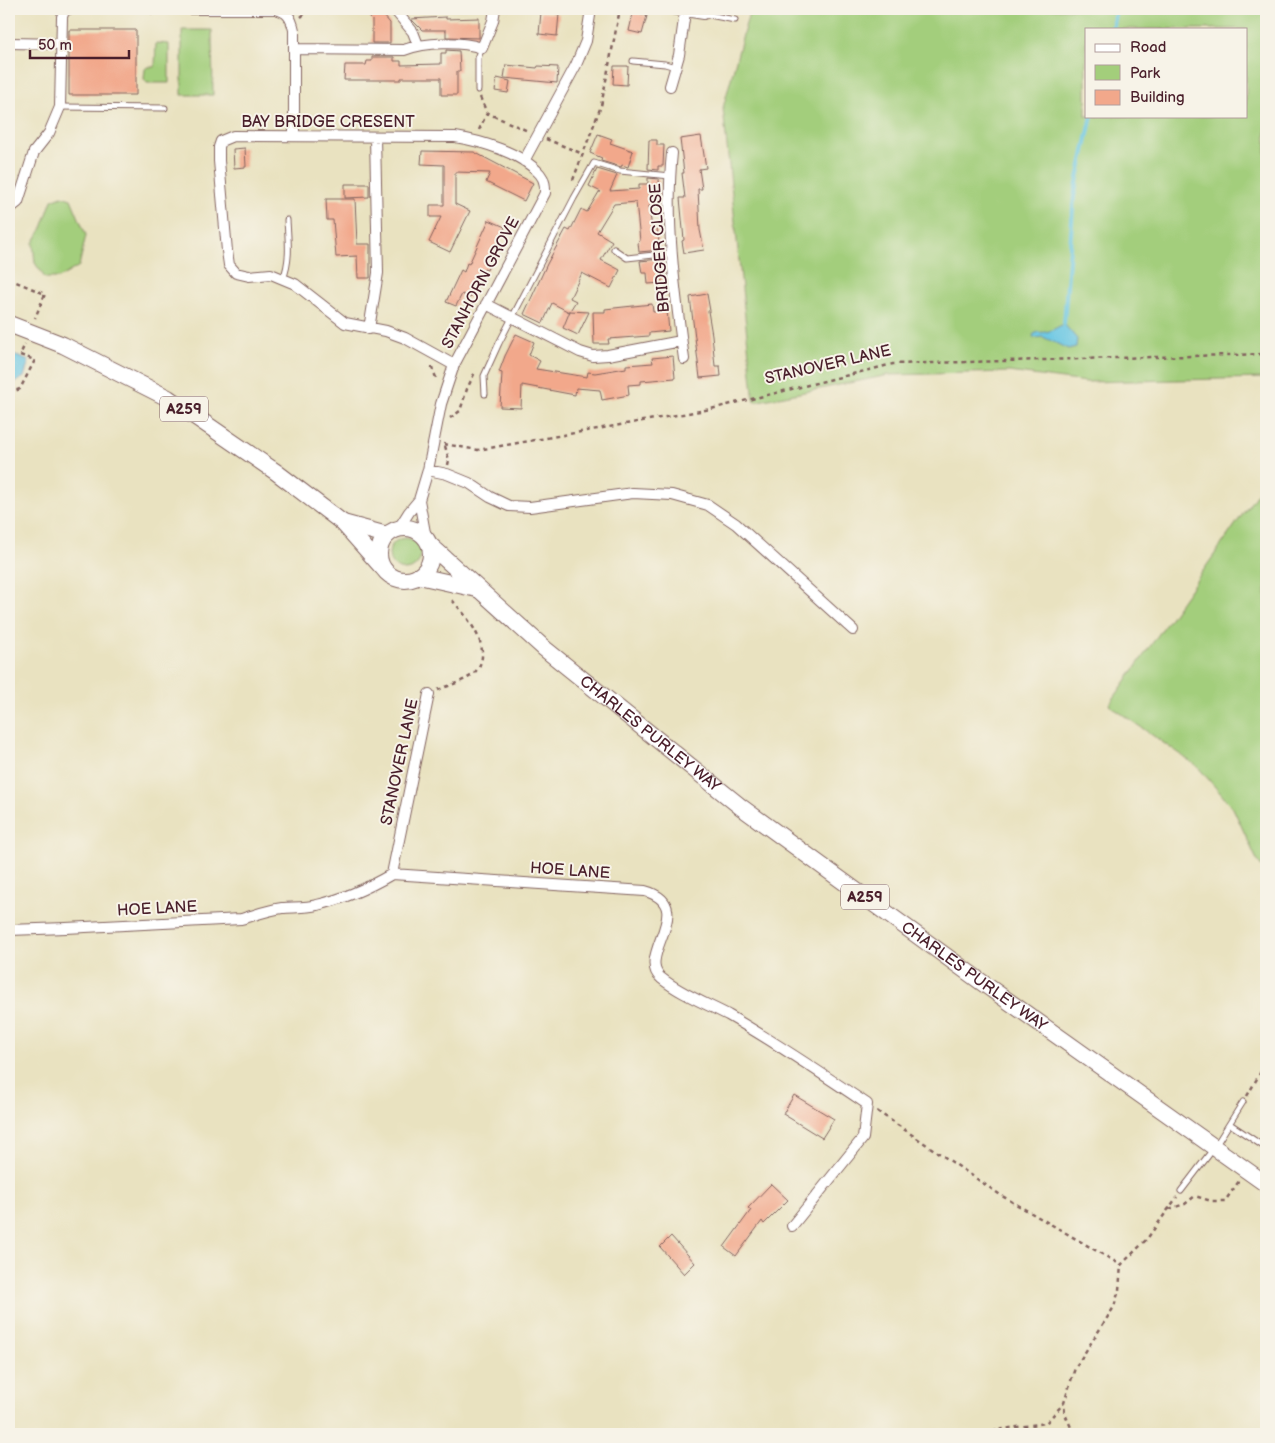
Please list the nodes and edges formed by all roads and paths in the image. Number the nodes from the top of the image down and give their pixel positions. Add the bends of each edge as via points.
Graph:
1 (69, 9) edge
2 (154, 9) edge
3 (250, 9) edge
4 (394, 9) edge
5 (495, 9) edge
6 (591, 9) edge
7 (672, 9) edge
8 (685, 12) junction
9 (704, 14) joint
10 (735, 20) dead end
11 (9, 43) edge
12 (61, 44) junction
13 (418, 45) junction
14 (482, 48) junction
15 (295, 49) junction
16 (633, 61) dead end
17 (675, 67) junction
18 (670, 86) dead end
19 (478, 90) dead end
20 (60, 107) junction
21 (165, 108) dead end
22 (486, 113) dead end
23 (294, 136) junction
24 (375, 137) junction
25 (455, 137) joint
26 (475, 140) junction
27 (672, 153) dead end
28 (524, 162) junction
29 (670, 176) junction
30 (9, 209) edge
31 (287, 220) dead end
32 (614, 249) dead end
33 (672, 253) junction
34 (283, 278) junction
35 (486, 304) junction
36 (512, 317) junction
37 (9, 324) edge
38 (369, 329) junction
39 (681, 341) junction
40 (1266, 354) edge
41 (684, 359) dead end
42 (35, 360) dead end
43 (454, 365) junction
44 (9, 393) edge
45 (485, 394) dead end
46 (433, 441) junction
47 (428, 470) junction
48 (419, 500) junction
49 (343, 522) junction
50 (393, 531) junction
51 (428, 541) junction
52 (381, 566) junction
53 (419, 576) junction
54 (480, 590) junction
55 (450, 598) dead end
56 (853, 630) dead end
57 (429, 694) joint
58 (392, 874) junction
59 (9, 930) edge
60 (1266, 1063) edge
61 (1244, 1102) joint
62 (866, 1104) junction
63 (1230, 1124) junction
64 (1214, 1148) junction
65 (1266, 1148) edge
66 (1246, 1170) junction
67 (1266, 1184) edge
68 (1181, 1191) joint
69 (1168, 1209) junction
70 (792, 1226) dead end
71 (1121, 1265) junction
72 (1064, 1403) junction
73 (968, 1434) edge
74 (1074, 1434) edge

1 - 12 street via 62,17
2 - 3 street
3 - 15 street via 286,12 292,19
4 - 13 street via 413,32
5 - 14 street via 494,20
6 - 28 street via 586,40 576,65
7 - 8 street
8 - 9 street
8 - 17 street
9 - 10 lane
11 - 12 street
12 - 20 street
13 - 14 street via 474,45
13 - 15 street via 404,50
14 - 19 lane via 478,58
15 - 23 street
16 - 17 lane
17 - 18 street
20 - 21 lane
20 - 30 street via 49,133 34,152 18,202
22 - 26 path
23 - 24 street, BAY BRIDGE CRESENT
23 - 34 street, BAY BRIDGE CRESENT via 233,136 222,141 219,147 229,265 236,273 248,276 271,274
24 - 25 street, BAY BRIDGE CRESENT
24 - 38 street via 378,273
25 - 26 street, STANHORN GROVE
26 - 28 street, STANHORN GROVE
27 - 29 street, BRIDGER CLOSE
28 - 35 street, STANHORN GROVE via 541,175 545,193
29 - 33 street, BRIDGER CLOSE
29 - 36 lane via 620,171 594,163
31 - 34 lane via 289,253
32 - 33 lane via 627,258
33 - 39 street, BRIDGER CLOSE
34 - 38 street, BAY BRIDGE CRESENT via 345,324
35 - 36 street
35 - 43 street, STANHORN GROVE
36 - 39 street via 593,356
36 - 45 lane via 484,376
37 - 49 main road, A259 via 63,345 168,398
38 - 43 street, BAY BRIDGE CRESENT via 405,338
39 - 41 street, BRIDGER CLOSE
40 - 46 path, STANOVER LANE via 893,364 712,409 488,449
42 - 44 path via 20,389
43 - 46 street, STANHORN GROVE
46 - 47 street, STANHORN GROVE
47 - 48 street, STANHORN GROVE
47 - 56 street via 469,483 509,506 530,507 633,493 672,495 708,505 736,524
48 - 50 street, STANHORN GROVE
48 - 51 street, STANHORN GROVE
49 - 50 main road, A259
49 - 52 main road, A259
50 - 51 main road via 413,528
50 - 52 main road via 381,541 378,558
51 - 53 main road via 430,562
51 - 54 main road, CHARLES PURLEY WAY / A259
52 - 53 main road via 394,578 411,580
53 - 54 main road, CHARLES PURLEY WAY / A259
54 - 64 main road, CHARLES PURLEY WAY / A259 via 545,649 742,807
55 - 57 path, STANOVER LANE via 475,629 481,661 476,671 466,678
57 - 58 street, STANOVER LANE
58 - 59 street, HOE LANE via 338,900 315,906 265,911 241,919
58 - 62 street, HOE LANE via 655,894 667,910 667,922 653,963 657,974 670,986 728,1015
60 - 61 path
61 - 63 lane
62 - 70 street via 863,1138
62 - 71 path via 1002,1196
63 - 64 lane
63 - 65 lane
64 - 66 main road, CHARLES PURLEY WAY / A259
64 - 68 lane
66 - 67 main road, CHARLES PURLEY WAY / A259
66 - 69 path via 1225,1201 1195,1196
68 - 69 path
69 - 71 path via 1147,1239
71 - 72 path via 1114,1307 1076,1368
72 - 73 path via 1046,1422
72 - 74 path

